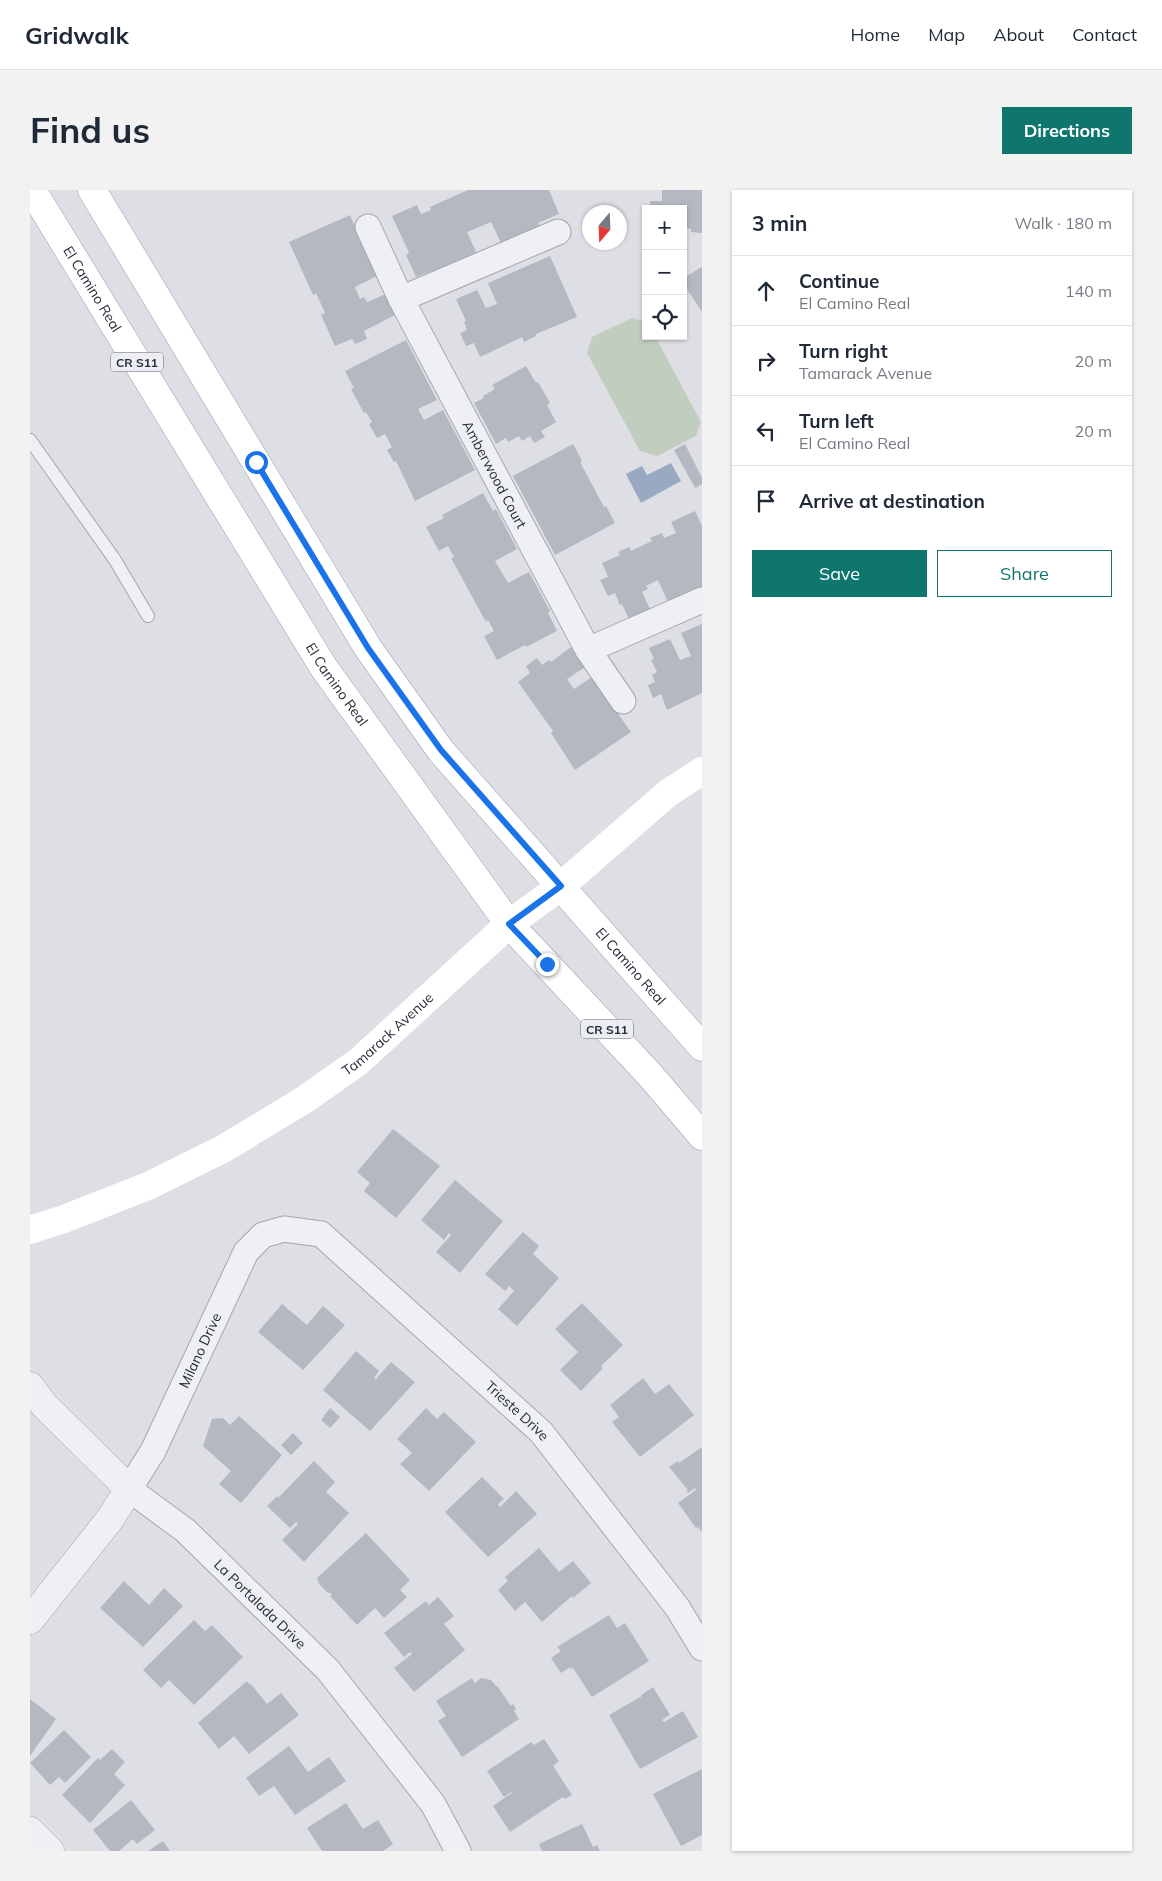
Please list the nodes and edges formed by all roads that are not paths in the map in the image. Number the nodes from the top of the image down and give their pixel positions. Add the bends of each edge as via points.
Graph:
1 (32, 190) edge
2 (92, 190) edge
3 (368, 227) dead end
4 (558, 232) dead end
5 (400, 299) junction
6 (30, 440) edge
7 (702, 600) edge
8 (148, 616) dead end
9 (588, 650) junction
10 (622, 701) dead end
11 (702, 771) edge
12 (561, 886) junction
13 (509, 924) junction
14 (702, 1047) edge
15 (702, 1136) edge
16 (284, 1229) joint
17 (30, 1230) edge
18 (30, 1386) edge
19 (129, 1488) junction
20 (30, 1620) edge
21 (702, 1648) edge
22 (30, 1831) edge
23 (50, 1851) edge
24 (458, 1851) edge

1 - 13 main road, El Camino Real / CR S11 via 324,668
2 - 12 main road, El Camino Real via 368,648 441,750
3 - 5 street, Amberwood Court
4 - 5 street
5 - 9 street, Amberwood Court
6 - 8 lane via 115,560
7 - 9 street
9 - 10 street, Amberwood Court
11 - 12 main road, Tamarack Avenue via 668,794
12 - 13 main road, Tamarack Avenue
12 - 14 main road, El Camino Real
13 - 15 main road, El Camino Real / CR S11 via 650,1075
13 - 17 main road, Tamarack Avenue via 358,1062 304,1100 223,1150 148,1186
16 - 19 street, Milano Drive via 263,1235 246,1252 154,1452
16 - 21 street, Trieste Drive via 321,1234 541,1432 677,1607
18 - 19 street, La Portalada Drive via 44,1405
19 - 20 street via 110,1519
19 - 24 street, La Portalada Drive via 186,1531 328,1670 433,1804
22 - 23 street

